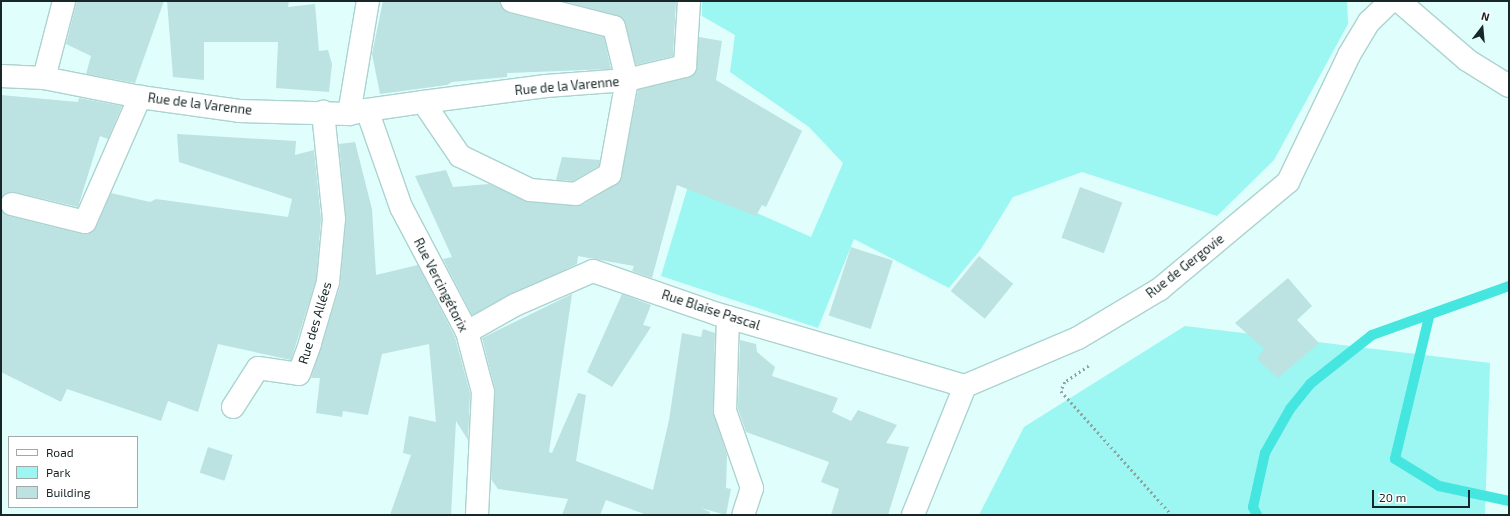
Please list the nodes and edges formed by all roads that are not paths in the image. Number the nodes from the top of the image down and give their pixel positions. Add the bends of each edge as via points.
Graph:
1 (64, 1) edge
2 (368, 1) edge
3 (512, 1) edge
4 (689, 1) edge
5 (1392, 1) edge
6 (1399, 1) edge
7 (1, 76) edge
8 (44, 78) junction
9 (627, 80) junction
10 (1509, 86) edge
11 (140, 97) junction
12 (423, 102) junction
13 (323, 112) junction
14 (358, 112) junction
15 (12, 204) dead end
16 (728, 317) junction
17 (466, 332) junction
18 (965, 386) junction
19 (233, 407) dead end
20 (477, 515) edge
21 (743, 515) edge
22 (913, 515) edge

1 - 8 street
2 - 14 street
3 - 9 street via 614,27
4 - 9 street via 685,66
5 - 18 street, Rue de Gergovie via 1369,22 1349,55 1288,182 1160,289 1078,338
6 - 10 street via 1468,60
7 - 8 street, Rue de la Varenne
8 - 11 street, Rue de la Varenne
9 - 12 street, Rue de la Varenne via 546,86
9 - 12 street, Rue de la Varenne via 610,174 576,194 530,190 460,156
11 - 13 street, Rue de la Varenne via 239,111
11 - 15 street via 85,222
12 - 14 street, Rue de la Varenne
13 - 14 street, Rue de la Varenne
13 - 19 street, Rue des Allées via 334,219 328,282 310,343 299,374 258,368
14 - 17 street, Rue Vercingétorix via 401,207
16 - 17 street, Rue Blaise Pascal via 593,271 515,305
16 - 18 street, Rue Blaise Pascal
16 - 21 street via 725,411 752,488
17 - 20 street, Rue Vercingétorix via 483,392
18 - 22 street

